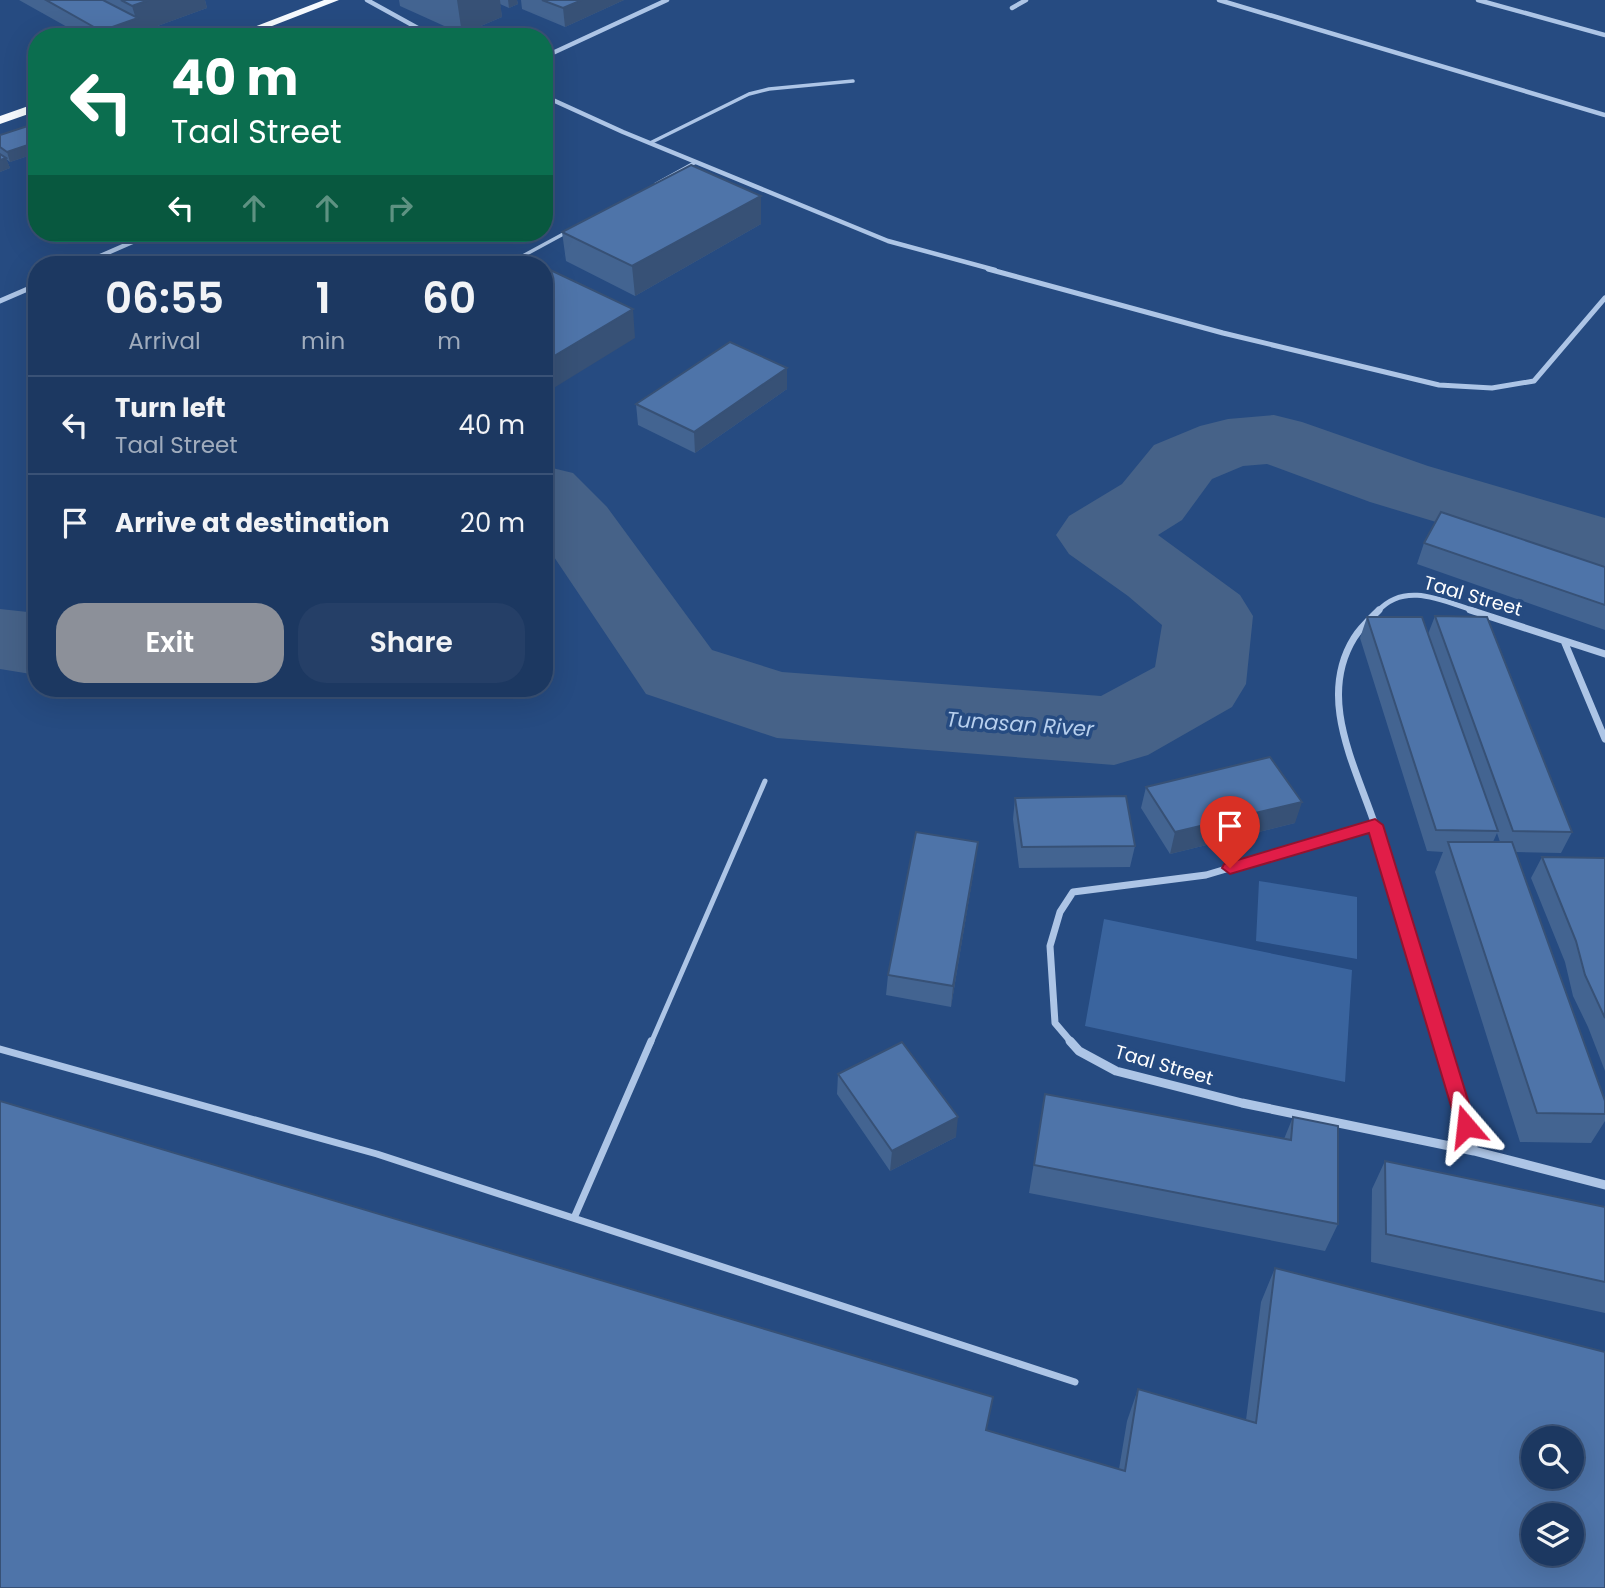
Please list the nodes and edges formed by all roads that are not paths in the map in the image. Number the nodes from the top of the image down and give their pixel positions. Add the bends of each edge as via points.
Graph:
1 (334, 0) edge
2 (367, 0) edge
3 (667, 0) edge
4 (1026, 0) edge
5 (1219, 0) edge
6 (1478, 0) edge
7 (1012, 8) dead end
8 (258, 28) edge
9 (418, 28) edge
10 (1605, 35) edge
11 (553, 53) edge
12 (853, 81) dead end
13 (553, 100) edge
14 (28, 110) edge
15 (1605, 115) edge
16 (0, 120) edge
17 (650, 143) junction
18 (696, 162) junction
19 (649, 187) edge
20 (579, 226) edge
21 (553, 240) edge
22 (132, 242) edge
23 (549, 242) edge
24 (100, 256) edge
25 (523, 256) edge
26 (28, 289) edge
27 (1605, 298) edge
28 (0, 301) edge
29 (1564, 641) junction
30 (1605, 654) edge
31 (1605, 739) edge
32 (765, 782) dead end
33 (1375, 825) junction
34 (0, 1049) edge
35 (1474, 1151) junction
36 (1605, 1185) edge
37 (574, 1218) junction
38 (1075, 1382) dead end

1 - 8 highway
2 - 9 street
3 - 11 street
4 - 7 street
5 - 15 street
6 - 10 street
12 - 17 lane via 749,94
13 - 17 street
14 - 16 highway
17 - 18 street
18 - 19 lane
18 - 27 street via 888,241 1223,333 1439,385 1492,387 1534,381
20 - 21 lane
22 - 24 street
23 - 25 lane
26 - 28 street
29 - 30 street, Taal Street
29 - 31 street
29 - 33 street, Taal Street via 1429,596 1409,594 1387,601 1353,637 1339,671 1336,714
32 - 37 lane
33 - 35 street
33 - 35 street, Taal Street via 1206,875 1073,892 1060,912 1050,946 1055,1023 1079,1051 1116,1071 1242,1103
34 - 37 lane via 377,1154
35 - 36 street, Taal Street
37 - 38 lane

